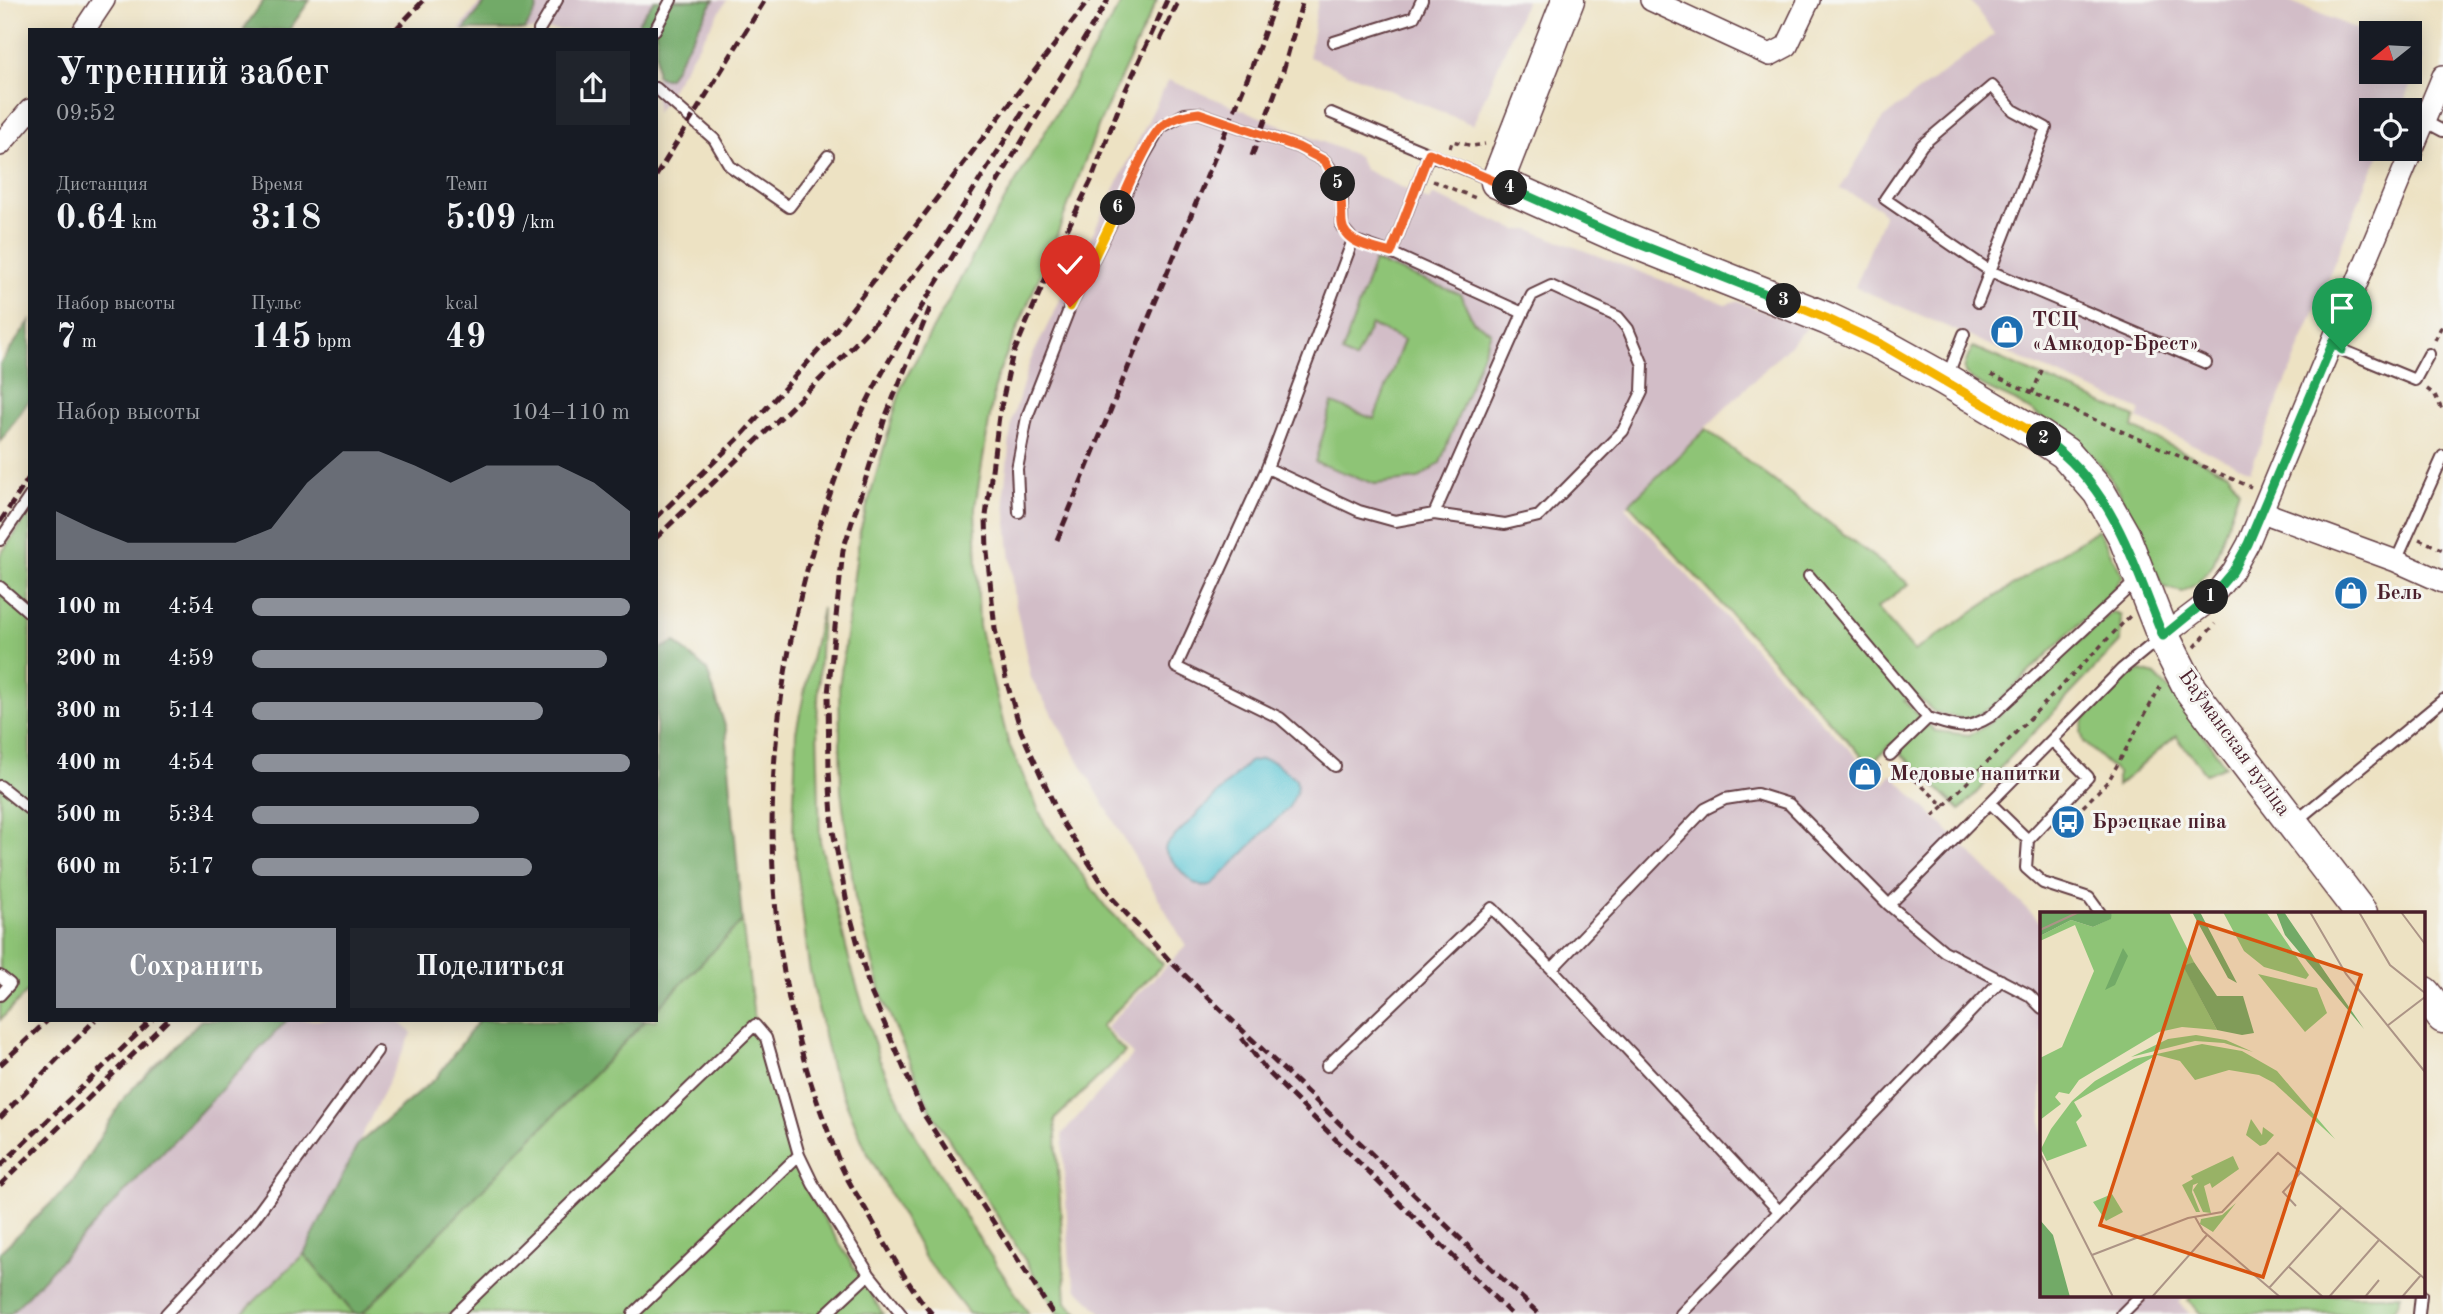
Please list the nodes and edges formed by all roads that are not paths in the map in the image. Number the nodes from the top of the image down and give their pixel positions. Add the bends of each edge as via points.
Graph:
1 (104, 0) edge
2 (557, 0) edge
3 (671, 0) edge
4 (1422, 0) edge
5 (1568, 0) edge
6 (1651, 0) edge
7 (1809, 0) edge
8 (85, 28) edge
9 (540, 28) edge
10 (656, 28) edge
11 (1334, 41) dead end
12 (2443, 76) edge
13 (658, 90) edge
14 (28, 112) edge
15 (1331, 113) dead end
16 (2434, 126) edge
17 (0, 145) edge
18 (1429, 153) junction
19 (828, 156) dead end
20 (1497, 182) junction
21 (1353, 240) junction
22 (1391, 253) junction
23 (1990, 271) junction
24 (1978, 302) dead end
25 (1522, 313) junction
26 (1964, 334) dead end
27 (2333, 342) junction
28 (2429, 354) road end
29 (2206, 363) dead end
30 (1945, 380) junction
31 (2443, 456) edge
32 (1267, 468) junction
33 (28, 499) edge
34 (2263, 509) junction
35 (1019, 512) dead end
36 (1434, 514) junction
37 (0, 540) edge
38 (2396, 561) junction
39 (1809, 576) dead end
40 (2139, 578) junction
41 (2443, 582) edge
42 (0, 587) edge
43 (28, 611) edge
44 (2163, 636) junction
45 (2443, 700) edge
46 (1928, 718) junction
47 (2053, 741) junction
48 (1890, 755) dead end
49 (1335, 766) dead end
50 (0, 786) edge
51 (1990, 803) junction
52 (28, 808) edge
53 (2292, 824) junction
54 (2028, 840) junction
55 (1889, 905) junction
56 (2100, 912) edge
57 (2360, 912) edge
58 (1552, 969) junction
59 (0, 976) edge
60 (2001, 980) junction
61 (0, 995) edge
62 (2426, 996) edge
63 (2040, 1006) edge
64 (2443, 1017) edge
65 (377, 1051) dead end
66 (1327, 1066) dead end
67 (799, 1155) junction
68 (1779, 1211) junction
69 (869, 1274) junction
70 (2140, 1296) edge
71 (2421, 1296) edge
72 (166, 1314) edge
73 (456, 1314) edge
74 (632, 1314) edge
75 (826, 1314) edge
76 (901, 1314) edge
77 (1681, 1314) edge
78 (2122, 1314) edge
79 (2419, 1314) edge

1 - 8 street
2 - 9 lane
3 - 10 lane
4 - 11 lane via 1415,17
5 - 20 street
6 - 7 street via 1770,55 1787,46
12 - 16 street
13 - 19 lane via 714,139 730,166 789,206
14 - 17 street
15 - 18 lane
16 - 27 street
18 - 20 lane
18 - 22 lane
20 - 30 street, Баўманская вуліца via 1611,233 1828,319
21 - 22 lane
21 - 32 lane
21 - 35 lane via 1342,227 1342,195 1325,161 1199,113 1185,114 1161,127 1070,307 1027,417 1017,469
22 - 25 lane
23 - 23 lane via 2046,128 2013,110 1992,86 1922,145 1885,199
23 - 24 lane
23 - 29 lane
25 - 36 lane
25 - 36 lane via 1532,295 1551,286 1618,317 1643,365 1642,392 1623,431 1539,516 1505,524
26 - 30 lane
27 - 28 lane via 2415,380
27 - 34 street
30 - 40 street, Баўманская вуліца via 2064,453 2099,492 2124,536
31 - 38 lane
32 - 36 lane via 1359,511 1395,521
32 - 49 lane via 1176,667 1280,718
33 - 37 lane
34 - 38 street
34 - 44 street via 2248,544 2208,602
38 - 41 street
39 - 46 lane
40 - 44 street, Баўманская вуліца
40 - 46 lane via 1991,716 1972,727
42 - 43 lane
44 - 47 lane via 2122,668
44 - 53 street, Баўманская вуліца via 2190,690
45 - 53 lane
46 - 48 lane
47 - 51 lane
47 - 54 lane via 2088,777
50 - 52 lane
51 - 54 lane
51 - 55 lane
53 - 57 street, Баўманская вуліца
54 - 56 lane via 2026,868 2043,883 2089,898
55 - 58 lane via 1789,804 1757,794 1725,799 1704,809
55 - 60 lane via 1944,951
58 - 66 lane via 1492,908
58 - 68 lane
59 - 61 lane via 10,984
60 - 63 lane
60 - 68 lane
62 - 64 street
65 - 72 lane via 253,1220
67 - 69 lane
67 - 73 lane via 766,1038 755,1025
67 - 74 lane
68 - 77 lane
69 - 75 lane
69 - 76 lane
70 - 78 lane
71 - 79 lane

